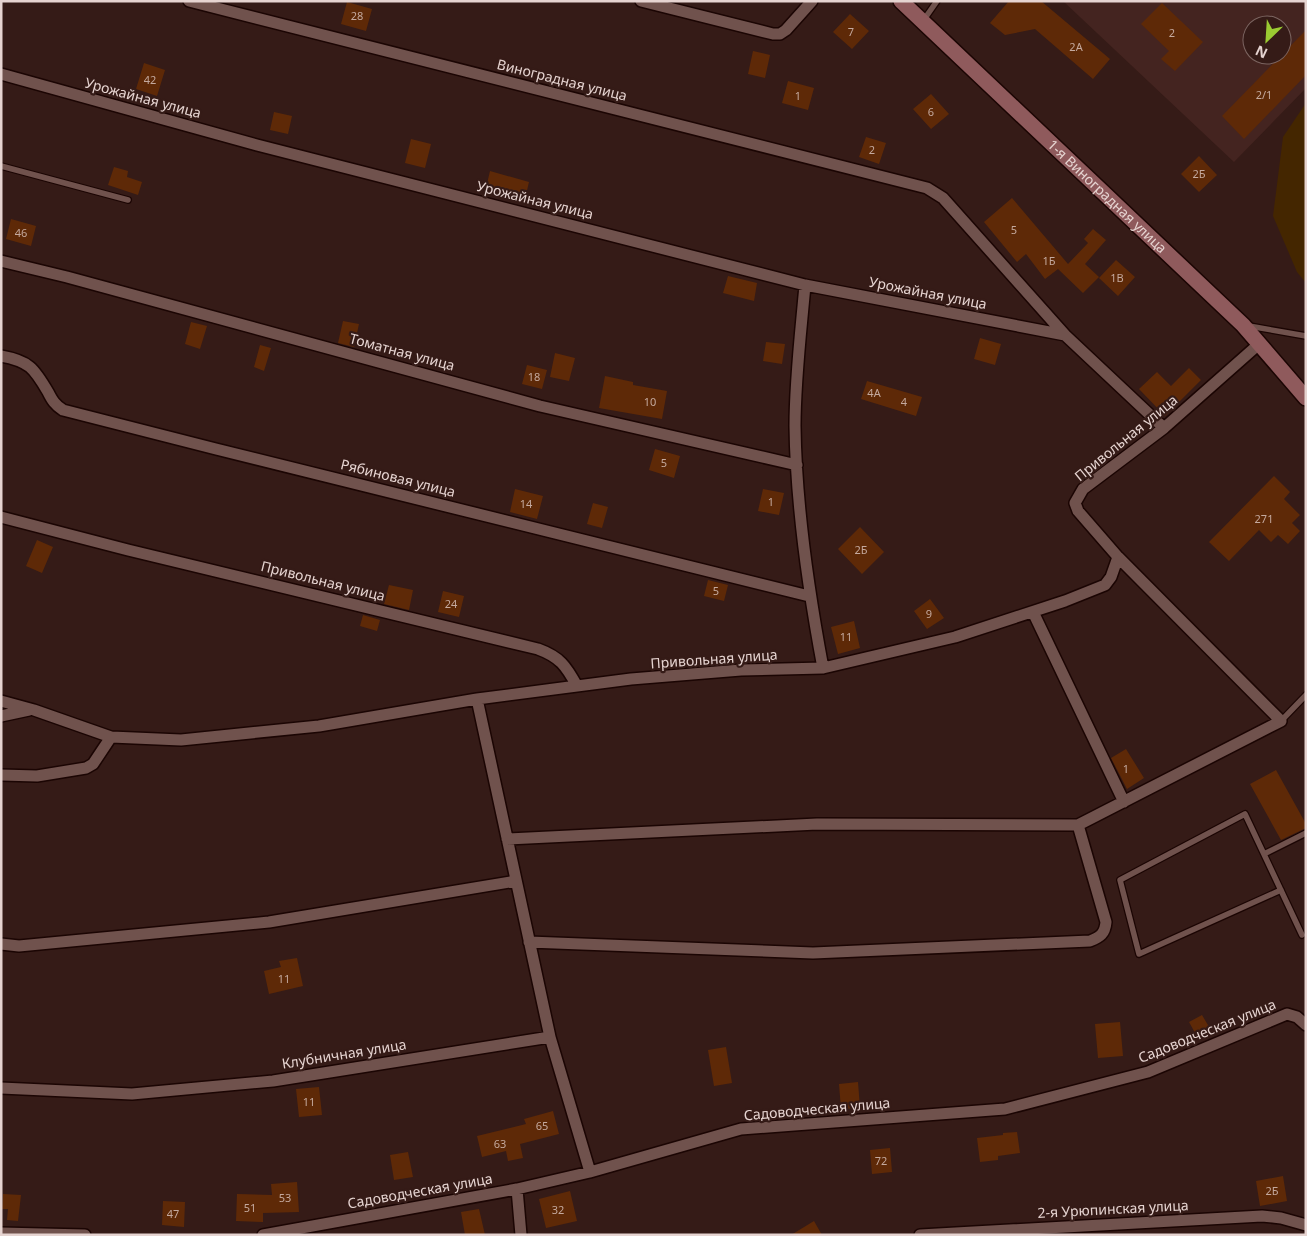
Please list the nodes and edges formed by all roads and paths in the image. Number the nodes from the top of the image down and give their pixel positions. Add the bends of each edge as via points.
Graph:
1 (189, 1) edge
2 (641, 1) edge
3 (812, 1) edge
4 (901, 1) edge
5 (937, 1) edge
6 (923, 21) junction
7 (1, 74) edge
8 (1, 166) edge
9 (128, 200) dead end
10 (1, 261) edge
11 (805, 285) junction
12 (1243, 325) junction
13 (1065, 335) junction
14 (1306, 336) edge
15 (1259, 344) junction
16 (1, 356) edge
17 (1306, 398) edge
18 (1164, 428) junction
19 (797, 465) junction
20 (1, 517) edge
21 (1118, 557) junction
22 (810, 596) junction
23 (1033, 612) junction
24 (823, 668) junction
25 (577, 686) junction
26 (1306, 695) edge
27 (477, 699) junction
28 (1, 701) edge
29 (34, 710) junction
30 (1, 716) edge
31 (1281, 721) junction
32 (111, 736) junction
33 (1, 774) edge
34 (1124, 802) junction
35 (1078, 825) junction
36 (1306, 833) edge
37 (507, 839) junction
38 (1264, 854) junction
39 (516, 881) junction
40 (1281, 890) junction
41 (1302, 935) dead end
42 (529, 942) junction
43 (1, 944) edge
44 (1306, 1025) edge
45 (550, 1037) junction
46 (1, 1088) edge
47 (590, 1172) junction
48 (517, 1189) junction
49 (1306, 1226) edge
50 (1, 1233) edge
51 (85, 1235) edge
52 (263, 1235) edge
53 (521, 1235) edge
54 (920, 1235) edge

1 - 13 street, Виноградная улица via 927,188 943,198
2 - 3 street via 780,34
4 - 6 main road, 1-я Виноградная улица
5 - 6 lane
6 - 12 main road, 1-я Виноградная улица
7 - 11 street, Урожайная улица via 258,145
8 - 9 lane
10 - 19 street, Томатная улица via 540,406
11 - 13 street, Урожайная улица
11 - 19 street via 795,425
12 - 14 lane
12 - 15 main road, 1-я Виноградная улица
13 - 18 street
15 - 17 main road, 1-я Виноградная улица
15 - 18 street, Привольная улица
16 - 22 street, Рябиновая улица via 20,360 31,367 54,403 63,410
18 - 21 street, Привольная улица via 1083,489 1075,503 1083,519
19 - 22 street
20 - 25 street, Привольная улица via 538,649 562,662
21 - 23 street, Привольная улица via 1105,585
21 - 31 street
22 - 24 street
23 - 24 street, Привольная улица via 955,637
23 - 34 street
24 - 25 street, Привольная улица via 741,670
25 - 27 street
26 - 31 lane
27 - 32 street via 309,727 181,740
27 - 37 street
28 - 29 street
29 - 30 street
29 - 32 street
31 - 34 street
32 - 33 street via 93,764 86,768 37,776
34 - 35 street
35 - 37 street via 816,824
35 - 42 street via 1106,922 1103,933 1090,941 813,953
36 - 38 lane
37 - 39 street
38 - 40 lane
38 - 40 lane via 1245,814 1120,880 1139,954
39 - 42 street
39 - 43 street via 269,922 19,946
40 - 41 lane
42 - 45 street
44 - 47 street, Садоводческая улица via 1288,1014 1148,1072 1005,1109 741,1129
45 - 46 street, Клубничная улица via 273,1081 132,1094
45 - 47 street
47 - 48 street, Садоводческая улица
48 - 52 street, Садоводческая улица
48 - 53 street
49 - 54 street, 2-я Урюпинская улица via 1262,1216
50 - 51 street

